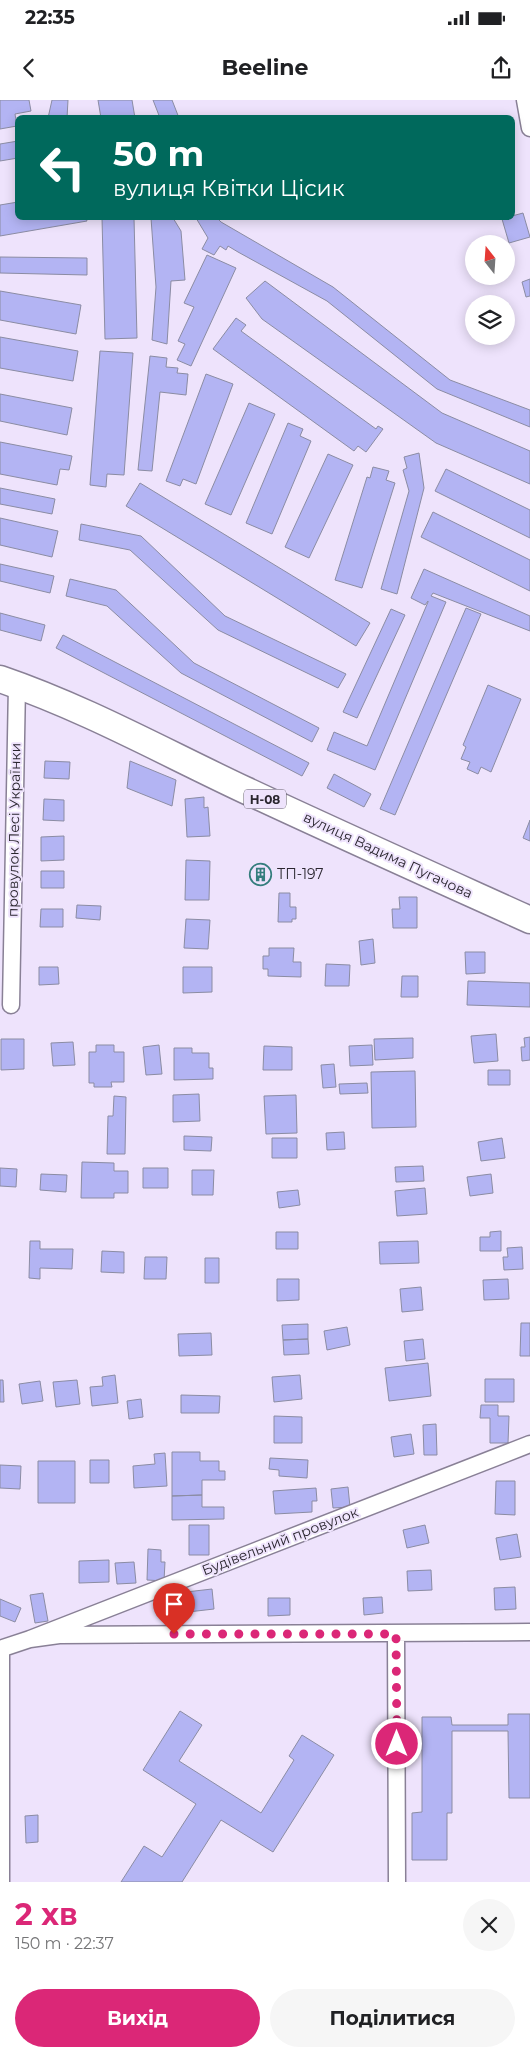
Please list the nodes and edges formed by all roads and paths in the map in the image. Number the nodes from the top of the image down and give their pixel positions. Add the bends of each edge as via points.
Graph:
1 (525, 100) edge
2 (530, 128) edge
3 (9, 682) edge
4 (530, 920) edge
5 (11, 1006) dead end
6 (530, 1444) edge
7 (530, 1632) edge
8 (396, 1634) junction
9 (30, 1639) junction
10 (0, 1649) edge
11 (1, 1882) edge
12 (397, 1882) edge

1 - 2 street
3 - 4 main road, вулиця Вадима Пугачова / Н-08 via 102,721
3 - 5 street, провулок Лесі Українки
6 - 9 street, Будівельний провулок
7 - 8 street
8 - 9 street via 59,1635
8 - 12 street
9 - 10 street
10 - 11 street

